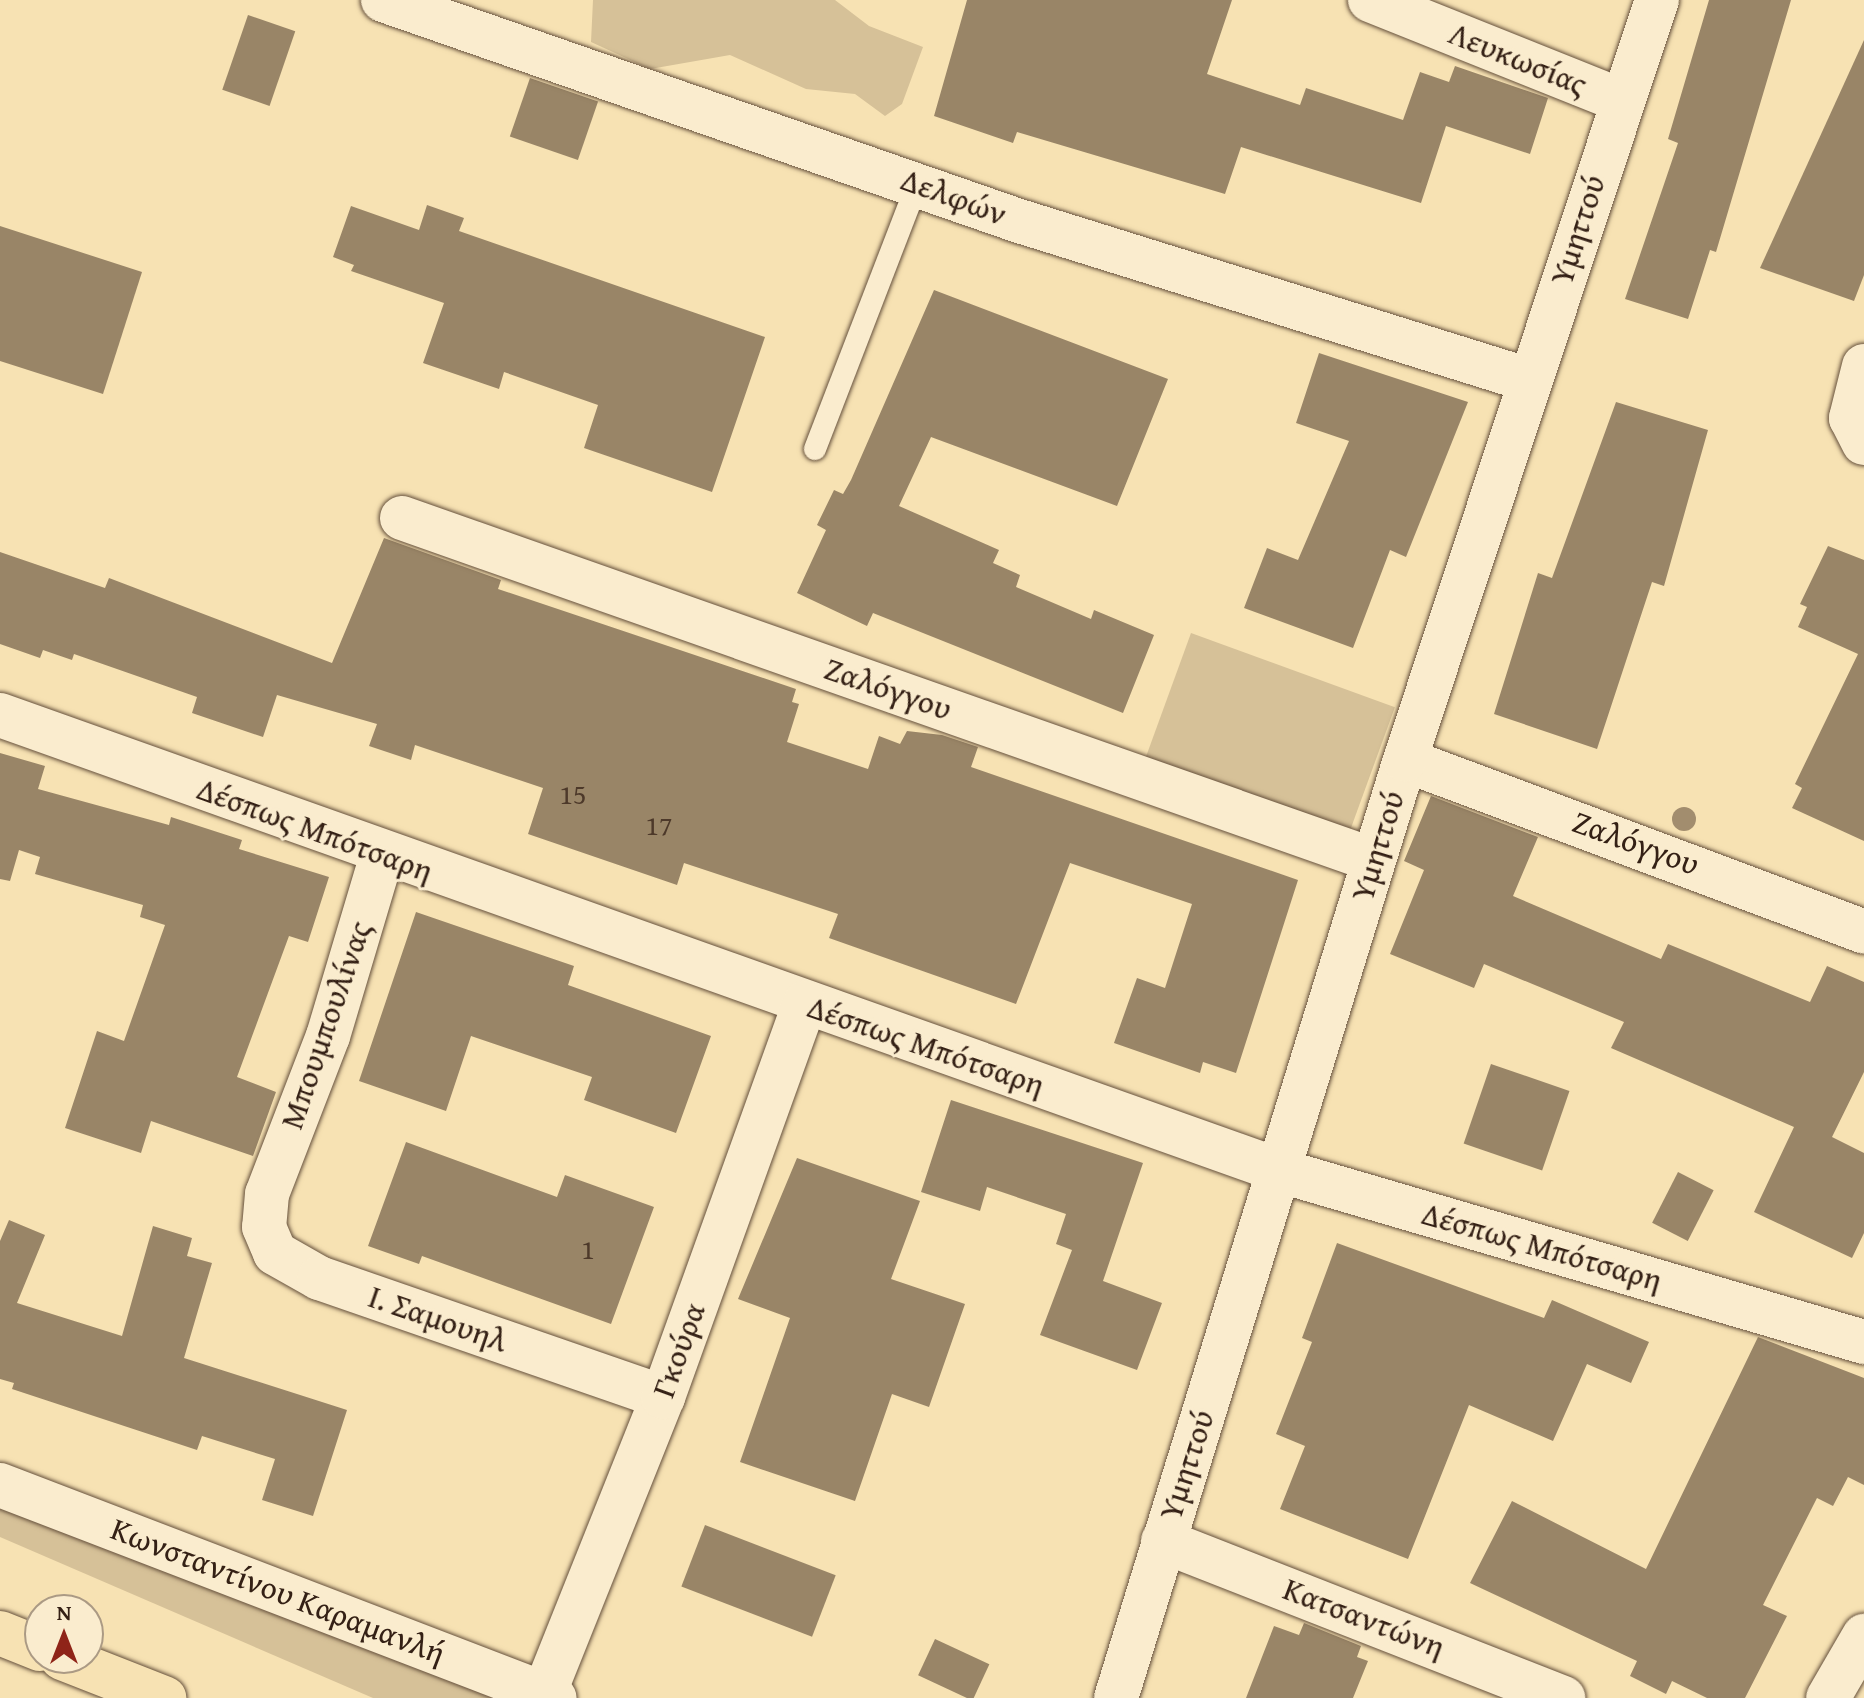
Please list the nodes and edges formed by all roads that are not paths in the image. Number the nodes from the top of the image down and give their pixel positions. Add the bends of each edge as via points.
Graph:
1 (383, 0) edge
2 (1370, 0) edge
3 (1657, 0) edge
4 (1620, 100) junction
5 (917, 184) junction
6 (1864, 366) edge
7 (1529, 380) junction
8 (1858, 430) edge
9 (815, 449) dead end
10 (402, 518) dead end
11 (0, 715) edge
12 (1405, 760) junction
13 (382, 855) junction
14 (1373, 860) junction
15 (1864, 932) edge
16 (805, 1003) junction
17 (1281, 1171) junction
18 (267, 1194) joint
19 (1864, 1342) edge
20 (663, 1397) junction
21 (0, 1485) edge
22 (1163, 1541) junction
23 (0, 1633) edge
24 (1864, 1636) edge
25 (24, 1643) edge
26 (103, 1674) edge
27 (550, 1696) edge
28 (164, 1698) edge
29 (1116, 1698) edge
30 (1563, 1698) edge
31 (1828, 1698) edge

1 - 5 street, Δελφών
2 - 4 street, Λευκωσίας
3 - 4 street, Υμηττού
4 - 7 street, Υμηττού
5 - 7 street, Δελφών
5 - 9 lane
6 - 8 street
7 - 12 street, Υμηττού
10 - 14 street, Ζαλόγγου
11 - 13 street, Δέσπως Μπότσαρη
12 - 14 street, Υμηττού
12 - 15 street, Ζαλόγγου
13 - 16 street, Δέσπως Μπότσαρη
13 - 18 street, Μπουμπουλίνας via 328,1036
14 - 17 street, Υμηττού
16 - 17 street, Δέσπως Μπότσαρη
16 - 20 street, Γκούρα
17 - 19 street, Δέσπως Μπότσαρη
17 - 22 street, Υμηττού
18 - 20 street, Ι. Σαμουηλ via 264,1227 275,1253 319,1278
20 - 27 street, Γκούρα
21 - 27 street, Κωνσταντίνου Καραμανλή
22 - 29 street, Υμηττού
22 - 30 street, Κατσαντώνη
23 - 25 highway
24 - 31 street
26 - 28 highway

